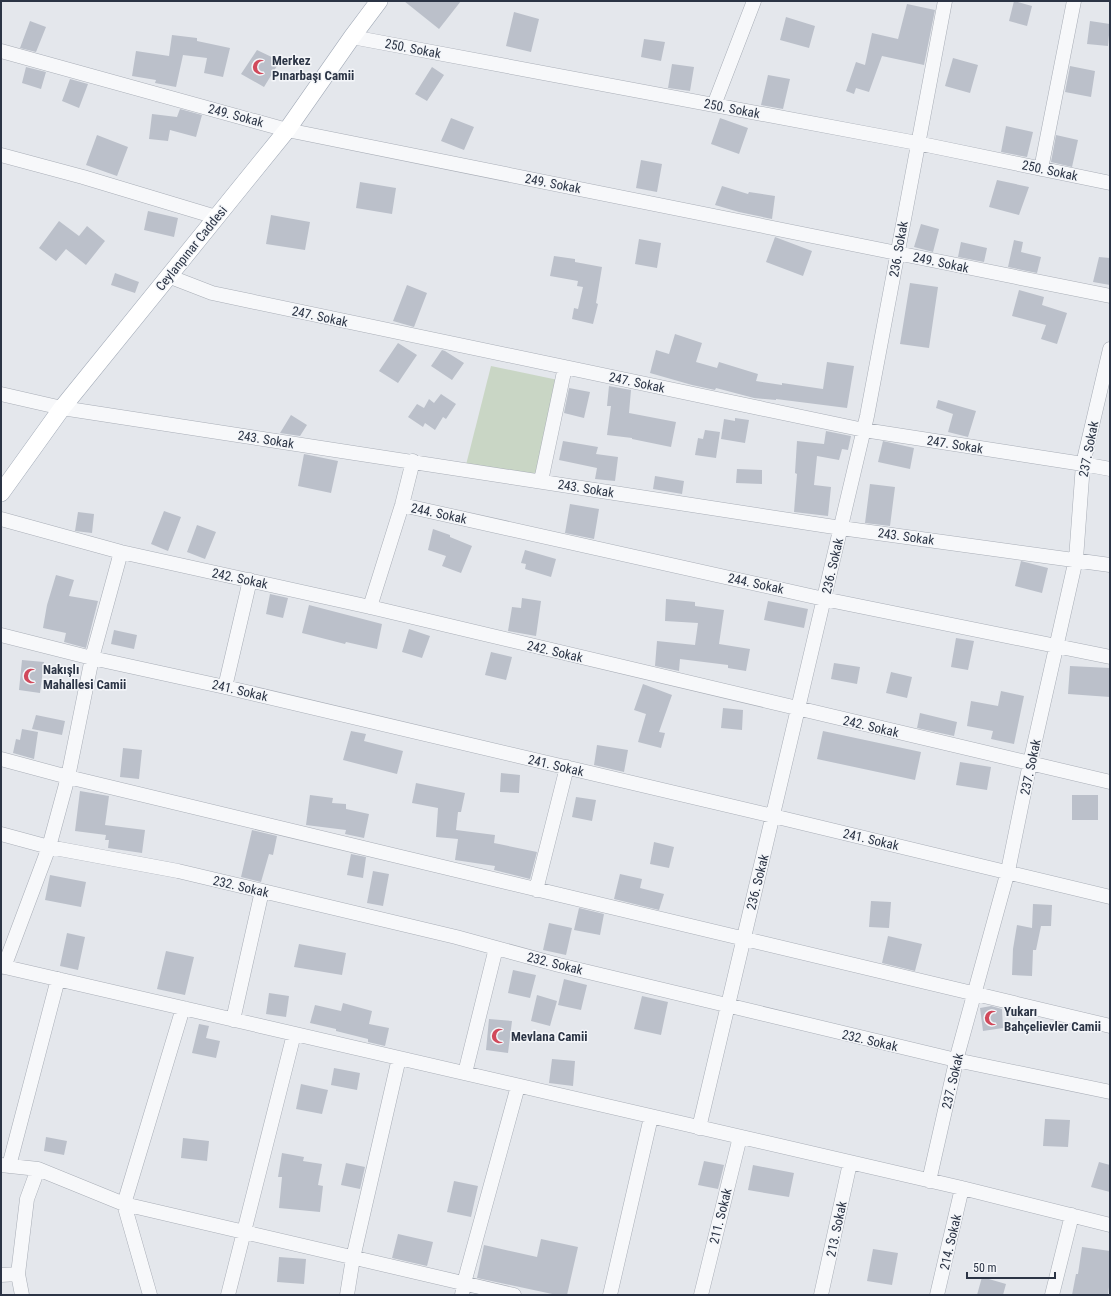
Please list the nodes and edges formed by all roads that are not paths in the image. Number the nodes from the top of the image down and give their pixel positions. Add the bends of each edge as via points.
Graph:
1 (379, 1) edge
2 (754, 1) edge
3 (945, 1) edge
4 (1074, 1) edge
5 (352, 37) junction
6 (1, 50) edge
7 (714, 105) junction
8 (287, 130) junction
9 (917, 143) junction
10 (1, 155) edge
11 (1041, 169) junction
12 (1110, 183) edge
13 (216, 217) junction
14 (897, 252) junction
15 (168, 276) junction
16 (1110, 296) edge
17 (1110, 349) edge
18 (565, 367) junction
19 (1, 394) edge
20 (62, 408) junction
21 (864, 430) junction
22 (413, 461) junction
23 (1083, 464) junction
24 (1110, 469) edge
25 (541, 481) junction
26 (1, 493) edge
27 (402, 505) junction
28 (1, 519) edge
29 (841, 528) junction
30 (121, 552) junction
31 (1076, 559) junction
32 (1110, 565) edge
33 (250, 580) junction
34 (824, 599) junction
35 (370, 607) junction
36 (1, 635) edge
37 (1056, 646) junction
38 (1110, 657) edge
39 (92, 658) junction
40 (225, 687) junction
41 (799, 709) junction
42 (1, 759) edge
43 (1030, 763) junction
44 (568, 767) junction
45 (68, 777) junction
46 (1110, 782) edge
47 (773, 816) junction
48 (1, 834) edge
49 (49, 847) junction
50 (1008, 871) junction
51 (536, 890) junction
52 (262, 891) junction
53 (1110, 897) edge
54 (743, 939) junction
55 (496, 948) junction
56 (2, 966) edge
57 (58, 979) junction
58 (974, 993) junction
59 (727, 1005) junction
60 (183, 1008) junction
61 (233, 1020) junction
62 (1110, 1026) edge
63 (294, 1034) junction
64 (399, 1058) junction
65 (956, 1060) junction
66 (465, 1074) junction
67 (518, 1086) junction
68 (1110, 1092) edge
69 (651, 1116) junction
70 (699, 1128) junction
71 (740, 1137) junction
72 (850, 1163) junction
73 (5, 1165) edge
74 (38, 1169) junction
75 (929, 1181) junction
76 (962, 1188) junction
77 (124, 1204) junction
78 (1072, 1215) junction
79 (1110, 1224) edge
80 (244, 1232) junction
81 (353, 1258) junction
82 (18, 1274) junction
83 (1, 1275) edge
84 (463, 1289) edge
85 (22, 1295) edge
86 (150, 1295) edge
87 (228, 1295) edge
88 (347, 1295) edge
89 (514, 1295) edge
90 (610, 1295) edge
91 (700, 1295) edge
92 (821, 1295) edge
93 (937, 1295) edge
94 (1052, 1295) edge

1 - 5 main road, Ceylanpınar Caddesi
2 - 7 street
3 - 9 street, 236. Sokak
4 - 11 street
5 - 7 street, 250. Sokak
5 - 8 main road, Ceylanpınar Caddesi
6 - 8 street, 249. Sokak
7 - 9 street, 250. Sokak
8 - 13 main road, Ceylanpınar Caddesi
8 - 14 street, 249. Sokak
9 - 11 street, 250. Sokak
9 - 14 street, 236. Sokak
10 - 13 street
11 - 12 street, 250. Sokak
13 - 15 main road, Ceylanpınar Caddesi
14 - 16 street, 249. Sokak
14 - 21 street, 236. Sokak
15 - 18 street, 247. Sokak via 212,293
15 - 20 main road, Ceylanpınar Caddesi
17 - 23 street, 237. Sokak
18 - 21 street, 247. Sokak
18 - 25 street
19 - 20 street, 243. Sokak
20 - 22 street, 243. Sokak
20 - 26 main road, Ceylanpınar Caddesi
21 - 23 street, 247. Sokak
21 - 29 street, 236. Sokak
22 - 25 street, 243. Sokak
22 - 27 street
23 - 24 street, 247. Sokak
23 - 31 street, 237. Sokak
25 - 29 street, 243. Sokak
27 - 34 street, 244. Sokak
27 - 35 street
28 - 30 street, 242. Sokak
29 - 31 street, 243. Sokak
29 - 34 street, 236. Sokak
30 - 33 street, 242. Sokak
30 - 39 street
31 - 32 street, 243. Sokak
31 - 37 street, 237. Sokak
33 - 35 street, 242. Sokak
33 - 40 street
34 - 37 street, 244. Sokak
34 - 41 street, 236. Sokak
35 - 41 street, 242. Sokak
36 - 39 street, 241. Sokak
37 - 38 street, 244. Sokak
37 - 43 street, 237. Sokak
39 - 40 street, 241. Sokak
39 - 45 street
40 - 44 street, 241. Sokak
41 - 43 street, 242. Sokak
41 - 47 street, 236. Sokak
42 - 45 street
43 - 46 street, 242. Sokak
43 - 50 street, 237. Sokak
44 - 47 street, 241. Sokak
44 - 51 street
45 - 49 street
45 - 51 street
47 - 50 street, 241. Sokak
47 - 54 street, 236. Sokak
48 - 49 street, 232. Sokak
49 - 52 street, 232. Sokak via 178,871
49 - 56 street
50 - 53 street, 241. Sokak
50 - 58 street, 237. Sokak
51 - 54 street
52 - 55 street, 232. Sokak
52 - 61 street
54 - 58 street
54 - 59 street, 236. Sokak
55 - 59 street, 232. Sokak
55 - 66 street
56 - 57 street
57 - 60 street
57 - 73 street
58 - 62 street
58 - 65 street, 237. Sokak
59 - 65 street, 232. Sokak
59 - 70 street, 236. Sokak
60 - 61 street
60 - 77 street
61 - 63 street
63 - 64 street
63 - 80 street
64 - 66 street
64 - 81 street
65 - 68 street, 232. Sokak
65 - 75 street, 237. Sokak
66 - 67 street
67 - 69 street
67 - 84 street
69 - 70 street
69 - 90 street
70 - 71 street
71 - 72 street
71 - 91 street, 211. Sokak
72 - 75 street
72 - 92 street, 213. Sokak
73 - 74 street
74 - 77 street
74 - 82 street via 27,1199
75 - 76 street
76 - 78 street
76 - 93 street, 214. Sokak
77 - 80 street
77 - 86 street
78 - 79 street
78 - 94 street
80 - 81 street
80 - 87 street
81 - 84 street
81 - 88 street
82 - 83 street
82 - 85 street
84 - 89 street

